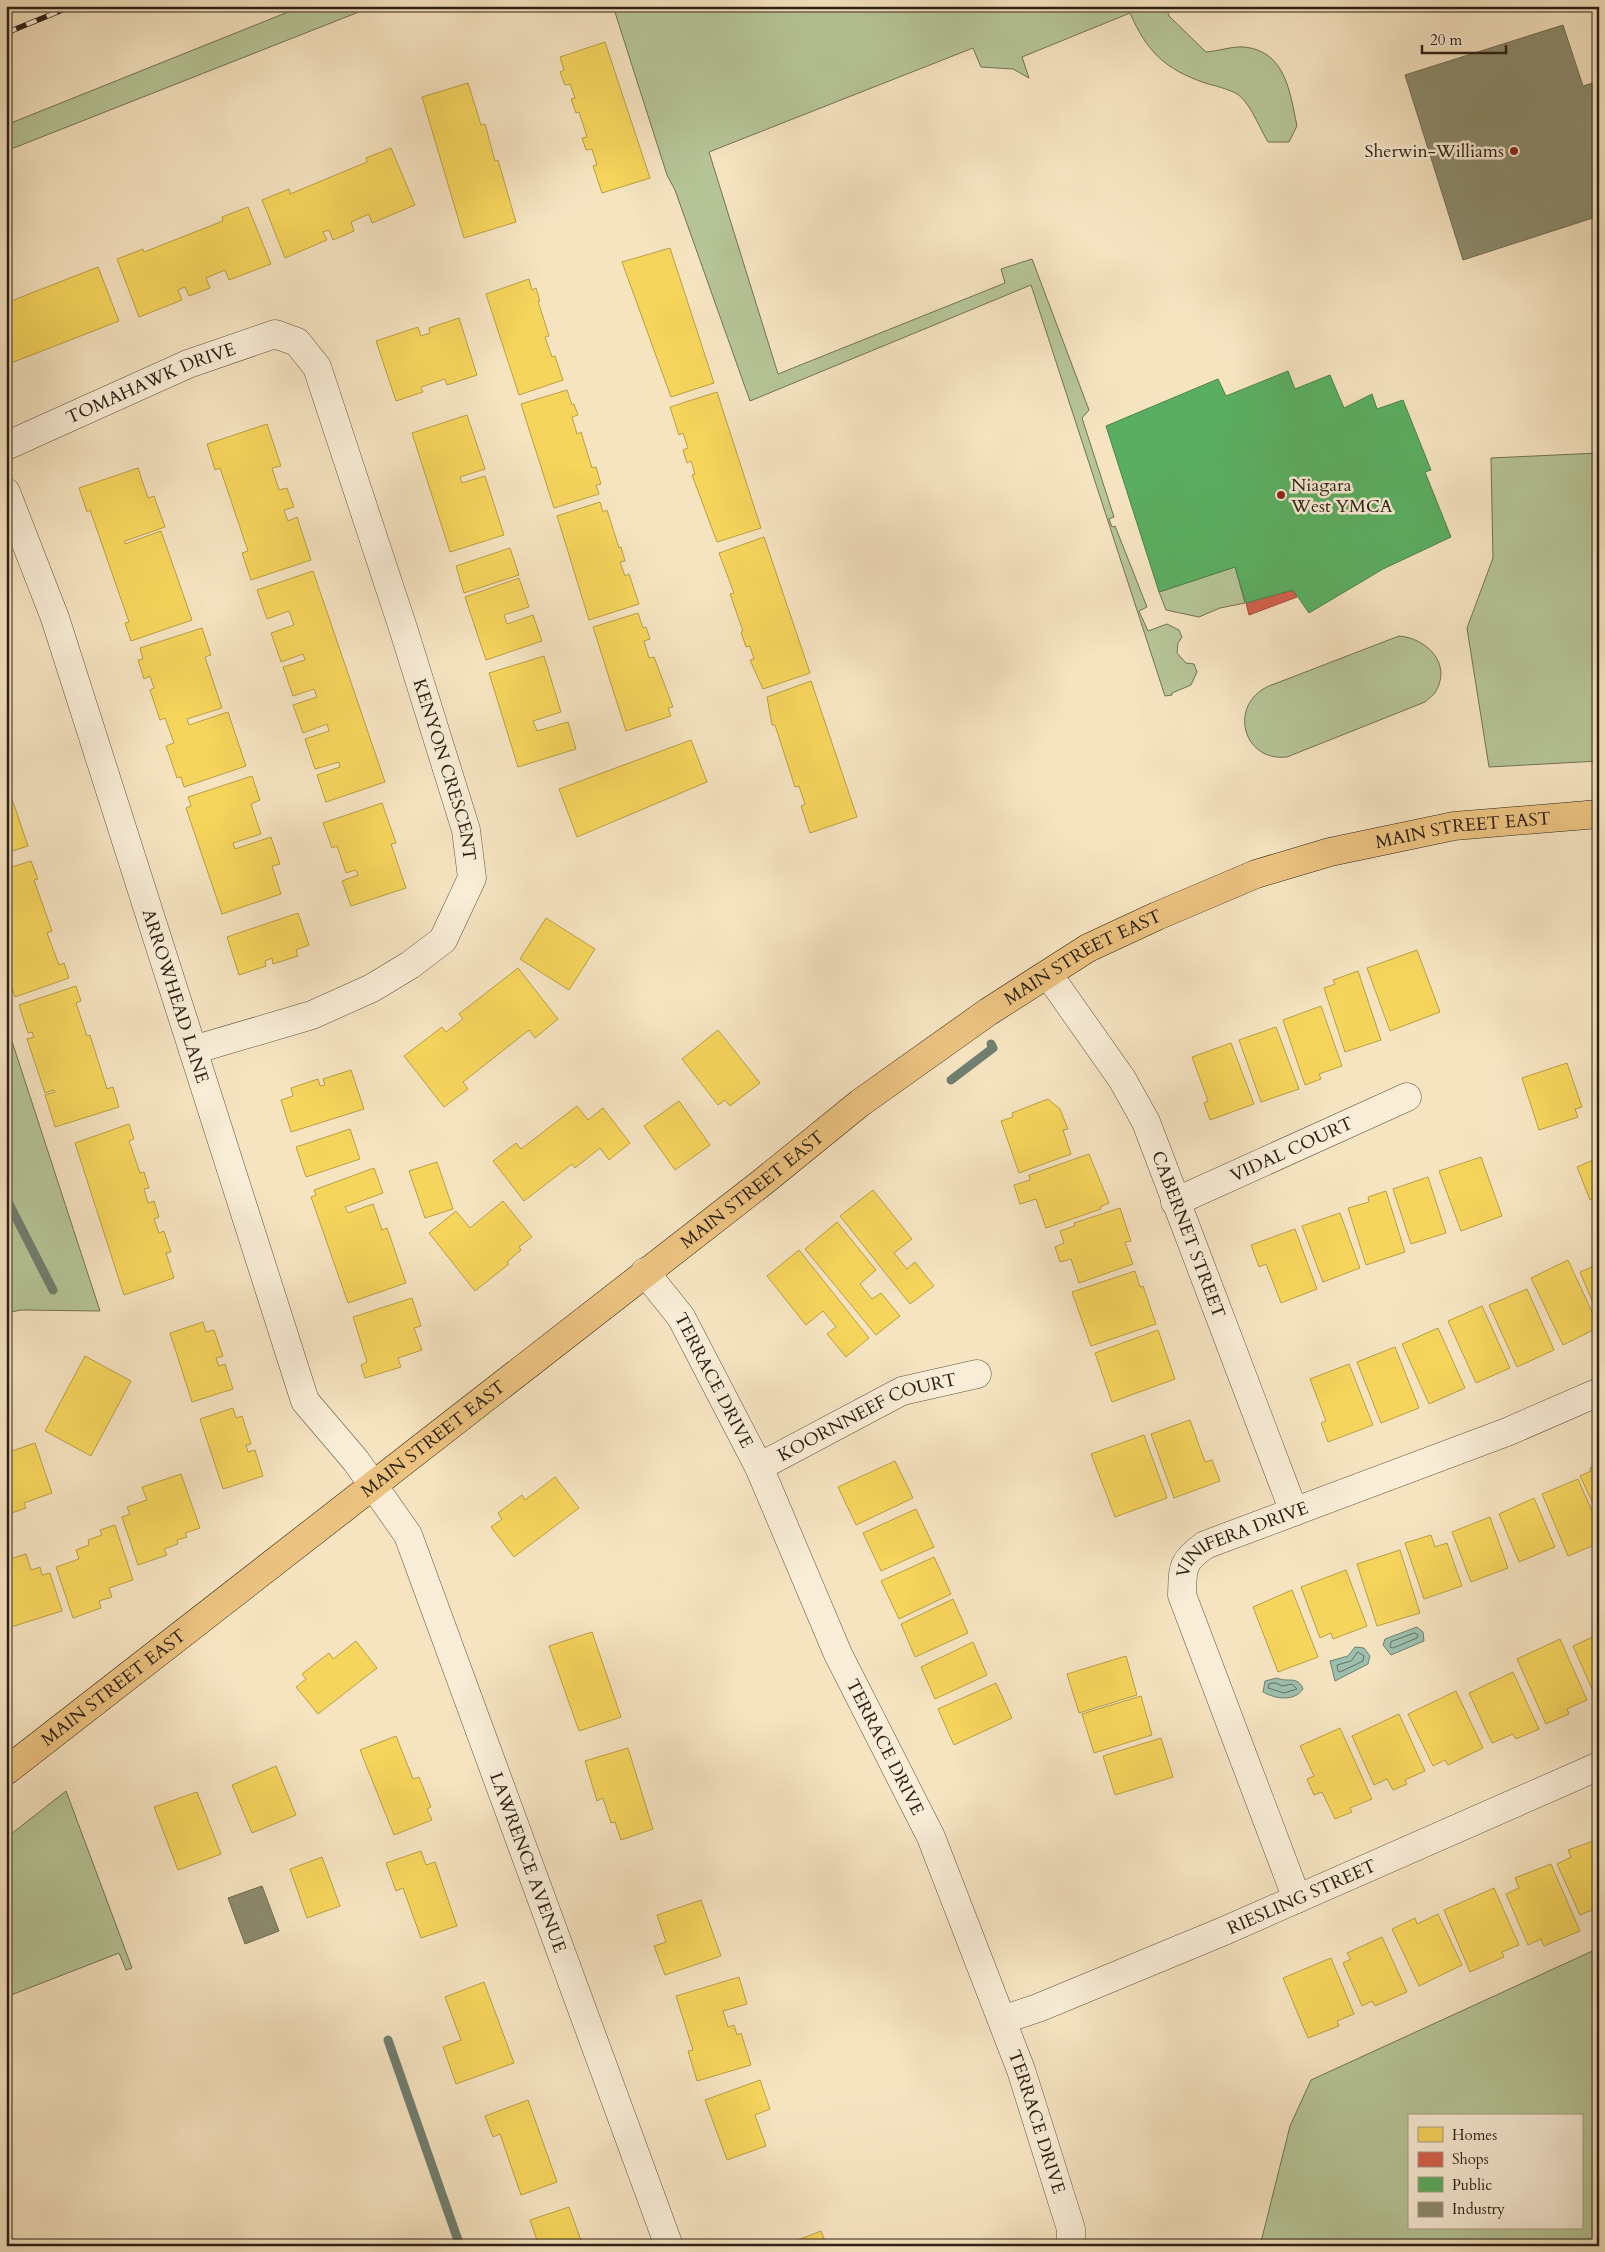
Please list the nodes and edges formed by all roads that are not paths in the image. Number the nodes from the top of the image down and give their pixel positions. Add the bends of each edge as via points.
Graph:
1 (297, 342) joint
2 (6, 446) edge
3 (6, 492) edge
4 (1599, 814) edge
5 (1048, 974) junction
6 (193, 1050) junction
7 (1408, 1097) dead end
8 (1175, 1202) junction
9 (645, 1272) junction
10 (977, 1374) dead end
11 (1599, 1392) edge
12 (759, 1467) junction
13 (373, 1485) junction
14 (1294, 1512) junction
15 (1599, 1766) edge
16 (6, 1771) edge
17 (1297, 1899) junction
18 (1002, 2020) junction
19 (669, 2246) edge
20 (1071, 2246) edge

1 - 2 street, TOMAHAWK DRIVE via 275,334 188,364
1 - 6 street, KENYON CRESCENT via 317,367 400,618 466,830 472,878 443,940 410,965 372,988 312,1015
3 - 6 street, ARROWHEAD LANE via 55,618
4 - 5 main road, MAIN STREET EAST via 1454,826 1330,852 1256,874 1156,916 1088,948
5 - 8 street, CABERNET STREET via 1122,1079 1146,1122
5 - 9 main road, MAIN STREET EAST via 988,1012 860,1103
6 - 13 street, ARROWHEAD LANE via 305,1400
7 - 8 street, VIDAL COURT
8 - 14 street, CABERNET STREET
9 - 12 street, TERRACE DRIVE via 681,1317
9 - 13 main road, MAIN STREET EAST
10 - 12 street, KOORNNEEF COURT via 902,1391
11 - 14 street, VINIFERA DRIVE via 1507,1432
12 - 18 street, TERRACE DRIVE via 838,1654 931,1837
13 - 16 main road, MAIN STREET EAST
13 - 19 street, LAWRENCE AVENUE via 408,1535
14 - 17 street, VINIFERA DRIVE via 1204,1545 1183,1567 1182,1595
15 - 17 street, RIESLING STREET
17 - 18 street, RIESLING STREET via 1038,2008
18 - 20 street, TERRACE DRIVE via 1071,2230

